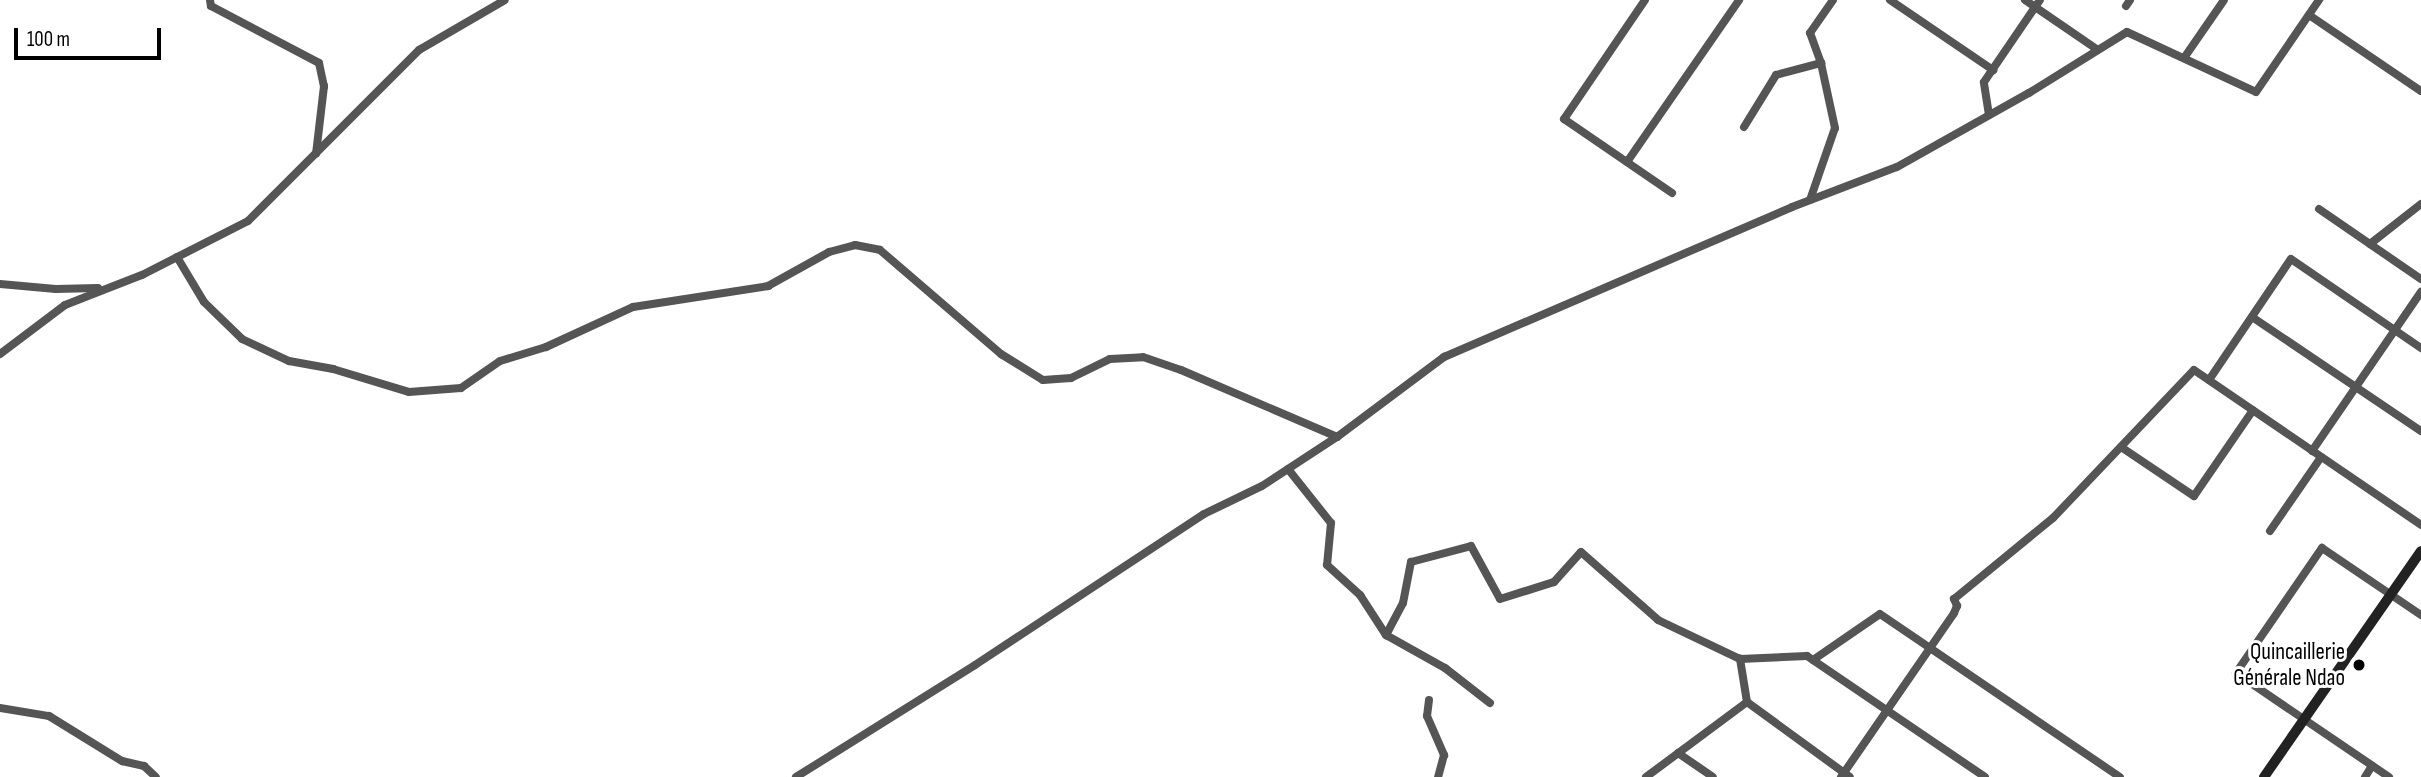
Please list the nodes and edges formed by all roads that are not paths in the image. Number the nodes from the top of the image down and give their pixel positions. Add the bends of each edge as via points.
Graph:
1 (211, 0) edge
2 (505, 0) edge
3 (1645, 0) edge
4 (1739, 0) edge
5 (1833, 0) edge
6 (1890, 0) edge
7 (2025, 0) edge
8 (2224, 0) edge
9 (2319, 0) edge
10 (2038, 4) edge
11 (2309, 15) junction
12 (2098, 50) junction
13 (2184, 58) junction
14 (1821, 63) junction
15 (1993, 70) junction
16 (2421, 91) edge
17 (1989, 115) junction
18 (1744, 127) dead end
19 (316, 154) junction
20 (1627, 163) junction
21 (1672, 193) dead end
22 (1810, 200) junction
23 (2421, 204) edge
24 (2319, 209) dead end
25 (2370, 244) junction
26 (177, 257) junction
27 (2421, 279) edge
28 (0, 284) edge
29 (101, 288) junction
30 (2421, 292) edge
31 (2252, 317) junction
32 (2395, 330) junction
33 (2421, 348) edge
34 (0, 355) edge
35 (2209, 380) junction
36 (2356, 387) junction
37 (2253, 410) junction
38 (2421, 432) edge
39 (1337, 437) junction
40 (2122, 447) junction
41 (2312, 451) junction
42 (2321, 457) junction
43 (1288, 469) junction
44 (2421, 525) edge
45 (2270, 531) dead end
46 (2421, 551) edge
47 (2391, 595) junction
48 (2421, 615) edge
49 (1386, 635) junction
50 (1930, 648) junction
51 (1740, 659) junction
52 (1812, 660) junction
53 (1429, 700) dead end
54 (1747, 702) junction
55 (1490, 703) dead end
56 (0, 708) edge
57 (1887, 710) junction
58 (2304, 719) junction
59 (1678, 753) junction
60 (2372, 766) junction
61 (1845, 776) edge
62 (156, 777) edge
63 (796, 777) edge
64 (1438, 777) edge
65 (1646, 777) edge
66 (1713, 777) edge
67 (1984, 777) edge
68 (2120, 777) edge
69 (2264, 777) edge
70 (2365, 777) edge
71 (2389, 777) edge

1 - 19 street via 211,6 319,62 324,86
2 - 19 street via 419,50
3 - 20 street via 1564,119
4 - 20 street
5 - 14 street via 1810,33
6 - 15 street
7 - 10 street
8 - 13 street
9 - 11 street
10 - 12 street
10 - 15 street
11 - 13 street via 2256,92
11 - 16 street
12 - 13 street via 2127,32
12 - 17 street
14 - 18 street via 1776,75
14 - 22 street via 1835,128
15 - 17 street via 1984,82
17 - 22 street via 1897,167
19 - 26 street via 248,221
20 - 21 street
22 - 39 street via 1444,358
23 - 25 street
24 - 25 street
25 - 27 street
26 - 29 street
26 - 39 street via 204,302 242,339 289,361 409,392 461,388 500,361 546,347 633,307 768,286 829,252 855,245 880,250 1001,354 1043,380 1071,378 1110,359 1143,357
28 - 29 street
29 - 34 street via 65,305
30 - 32 street
31 - 32 street via 2291,259
31 - 35 street
31 - 36 street
32 - 33 street
32 - 36 street
35 - 37 street
35 - 40 street via 2194,370
36 - 38 street
36 - 41 street
37 - 40 street via 2194,496
37 - 41 street
39 - 43 street
40 - 50 street via 2053,518 1954,598 1954,613
41 - 42 street
42 - 44 street
42 - 45 street
43 - 49 street via 1331,523 1327,565 1360,595
43 - 63 street via 1204,514 975,666
46 - 47 street
47 - 48 street
47 - 58 street
47 - 58 street via 2322,548 2236,673
49 - 51 street via 1403,603 1411,562 1471,546 1500,599 1554,582 1581,552 1658,620
49 - 55 street via 1445,668
50 - 52 street via 1880,614
50 - 57 street
50 - 68 street
51 - 52 street via 1807,656
51 - 54 street
52 - 57 street
53 - 64 street via 1427,716 1444,755
54 - 59 street
54 - 61 street
56 - 62 street via 49,716 122,761 144,766
57 - 61 street
57 - 67 street
58 - 60 street
58 - 69 street
59 - 65 street
59 - 66 street
60 - 70 street
60 - 71 street

